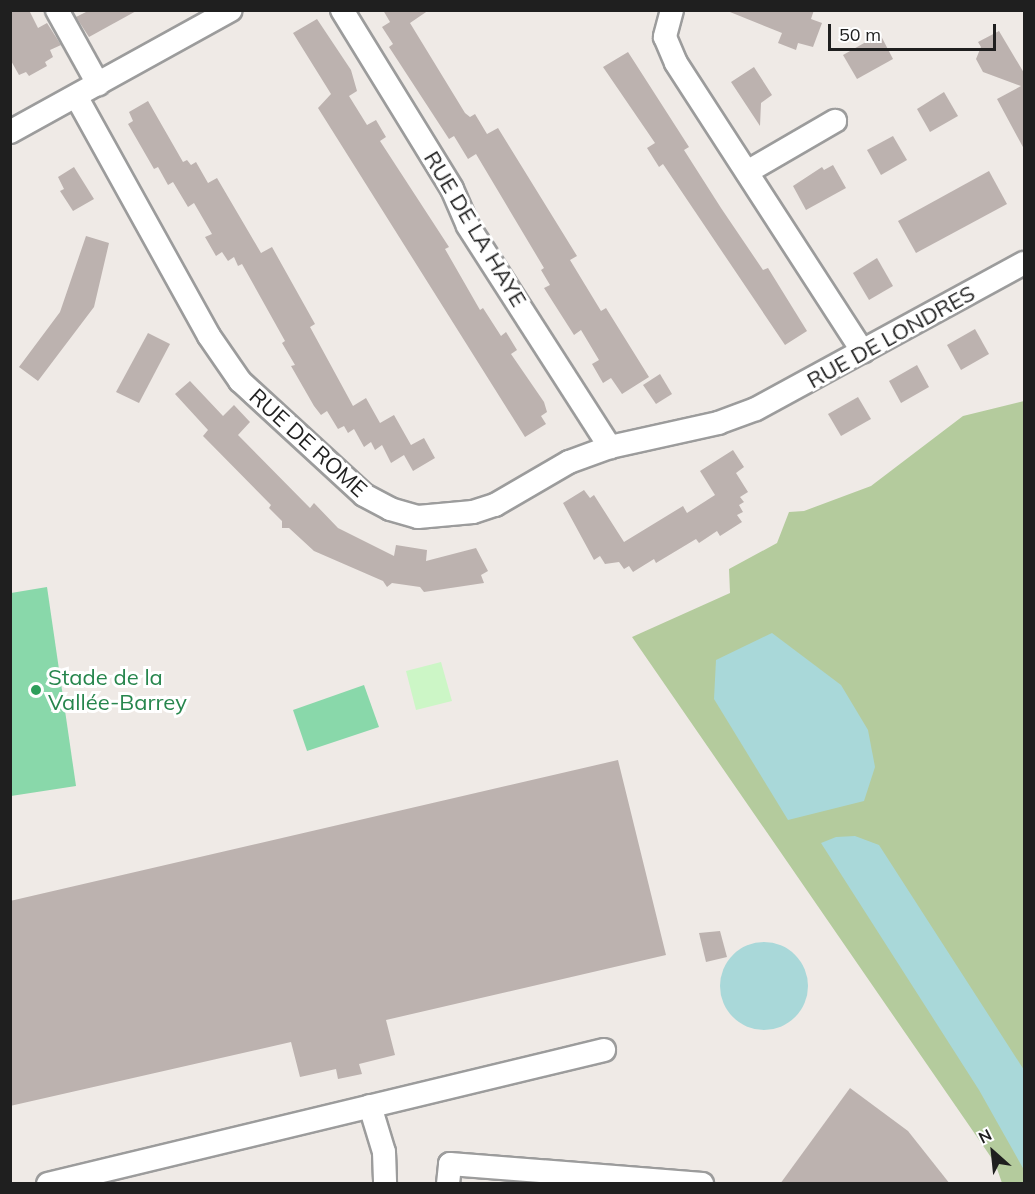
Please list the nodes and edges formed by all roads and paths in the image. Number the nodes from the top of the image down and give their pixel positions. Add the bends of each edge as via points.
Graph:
1 (57, 10) edge
2 (231, 10) edge
3 (342, 10) edge
4 (672, 10) edge
5 (98, 84) junction
6 (76, 96) junction
7 (835, 121) dead end
8 (10, 132) edge
9 (747, 172) junction
10 (1024, 263) edge
11 (863, 352) junction
12 (756, 409) joint
13 (610, 447) junction
14 (604, 1050) dead end
15 (370, 1106) junction
16 (48, 1184) edge
17 (385, 1184) edge
18 (448, 1184) edge
19 (702, 1184) edge

1 - 5 street
2 - 5 street
3 - 13 street, RUE DE LA HAYE via 452,189 468,226
4 - 9 street via 665,37 676,63
5 - 6 street
6 - 8 street
6 - 13 street, RUE DE ROME via 225,362 255,398 364,495 403,514 453,517 495,505 569,462
7 - 9 street
9 - 11 street
10 - 11 street, RUE DE LONDRES
11 - 12 street, RUE DE LONDRES
12 - 13 street, RUE DE ROME via 718,423
14 - 15 street
15 - 16 street
15 - 17 street via 384,1152
18 - 19 street via 450,1164

